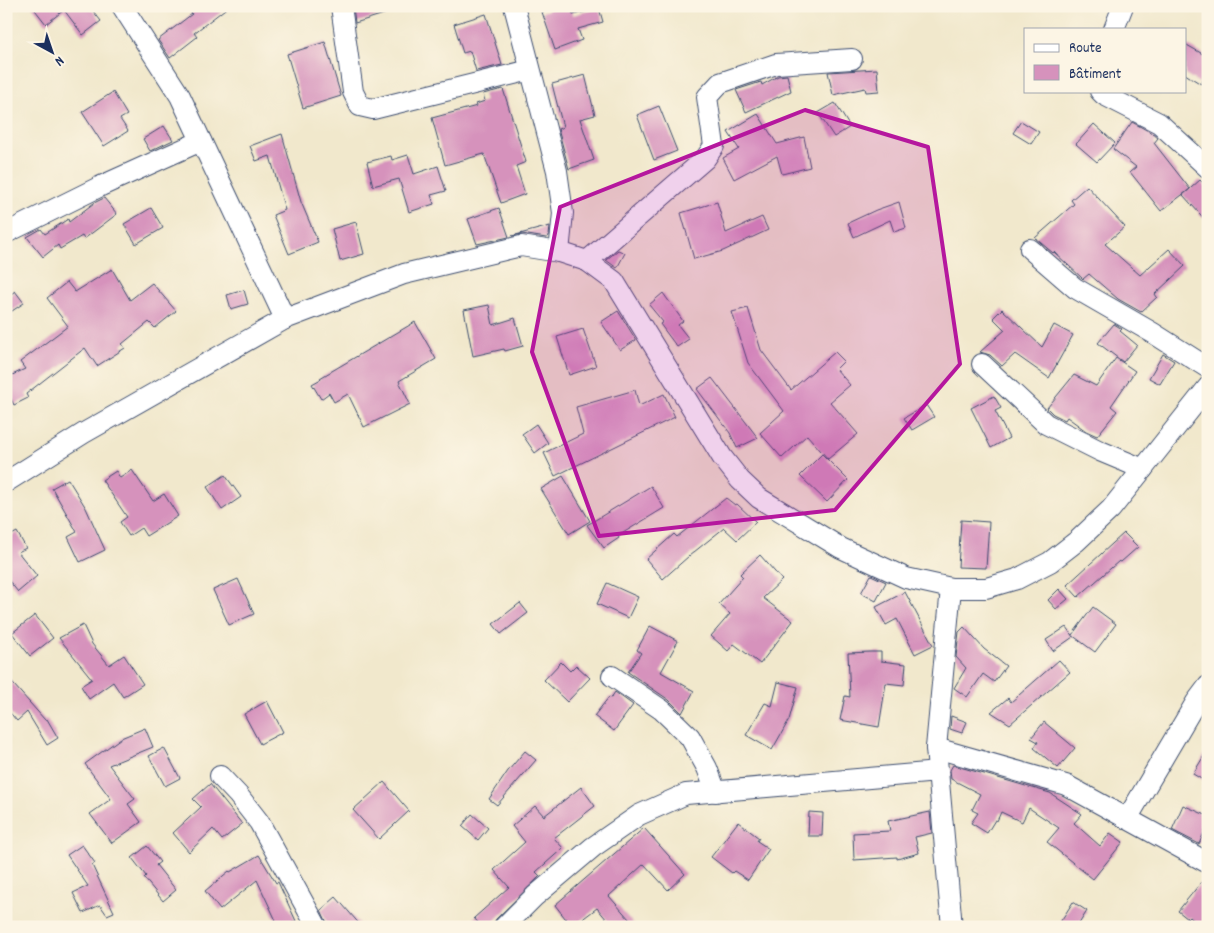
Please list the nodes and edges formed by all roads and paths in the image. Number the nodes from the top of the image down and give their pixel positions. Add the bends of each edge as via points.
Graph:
1 (122, 6) edge
2 (341, 6) edge
3 (514, 6) edge
4 (1123, 6) edge
5 (1114, 28) edge
6 (852, 59) dead end
7 (530, 70) junction
8 (1101, 92) edge
9 (201, 141) junction
10 (1208, 168) edge
11 (6, 233) edge
12 (1030, 249) dead end
13 (559, 252) junction
14 (587, 261) junction
15 (285, 319) junction
16 (982, 364) dead end
17 (1208, 368) edge
18 (1208, 387) edge
19 (1143, 469) junction
20 (6, 482) edge
21 (951, 588) junction
22 (612, 676) dead end
23 (1208, 686) edge
24 (1202, 705) edge
25 (936, 748) junction
26 (938, 772) junction
27 (220, 776) dead end
28 (716, 792) junction
29 (1127, 819) junction
30 (1208, 863) edge
31 (317, 927) edge
32 (504, 927) edge
33 (952, 927) edge

1 - 9 street via 180,96
2 - 7 street via 353,92 360,106 372,109
3 - 7 street
4 - 5 street
6 - 14 street via 776,64 720,82 707,97 714,146 705,159
7 - 13 street via 557,171 562,213
8 - 10 street via 1159,123
9 - 11 street
9 - 15 street
12 - 17 street via 1075,288
13 - 14 street
13 - 15 street via 521,246 413,272
14 - 21 street via 614,281 722,456 759,498 873,564 906,578
15 - 20 street via 84,433
16 - 19 street via 1046,424
18 - 19 street
19 - 21 street via 1111,509 1050,562 1017,579 986,588
21 - 25 street
22 - 28 street via 662,710 690,737
23 - 24 street
24 - 29 street
25 - 26 street
25 - 29 street via 1066,785
26 - 28 street
26 - 33 street
27 - 31 street via 259,822
28 - 32 street via 686,794 639,815 535,896
29 - 30 street

